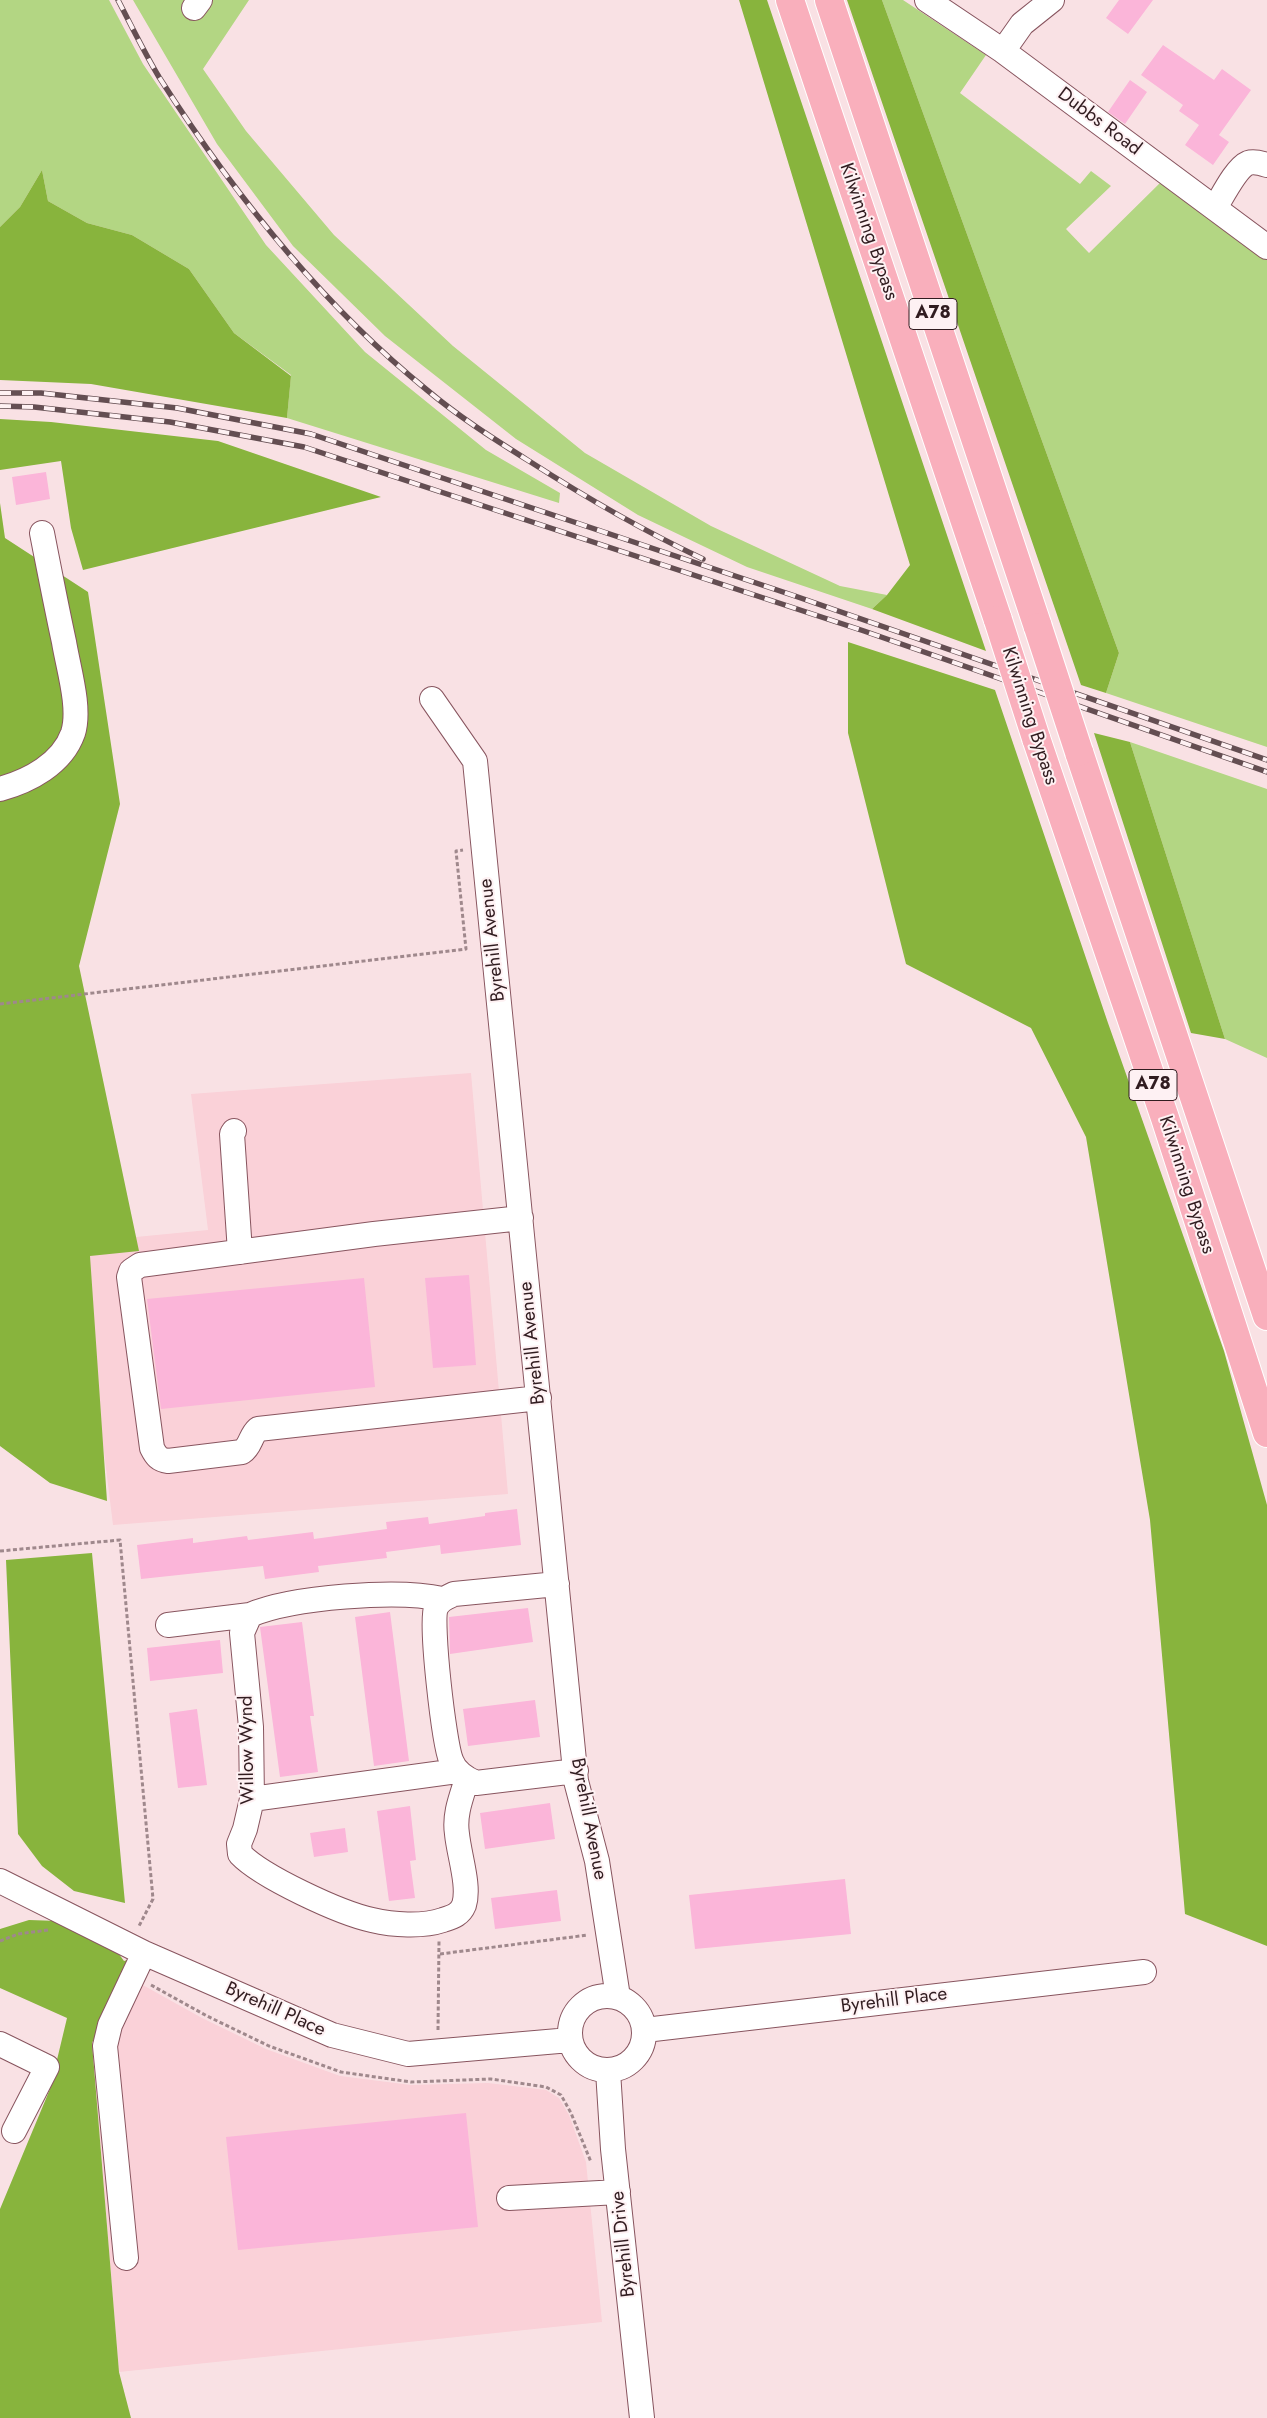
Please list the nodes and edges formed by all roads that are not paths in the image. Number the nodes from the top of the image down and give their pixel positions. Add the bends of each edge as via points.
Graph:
1 (829, 0) edge
2 (928, 0) edge
3 (1052, 0) edge
4 (791, 3) edge
5 (1004, 51) junction
6 (1267, 165) edge
7 (1216, 208) junction
8 (1267, 247) edge
9 (42, 533) dead end
10 (432, 699) dead end
11 (0, 789) edge
12 (234, 1131) dead end
13 (521, 1218) junction
14 (240, 1252) junction
15 (1267, 1316) edge
16 (539, 1398) junction
17 (1267, 1433) edge
18 (557, 1584) junction
19 (442, 1600) junction
20 (250, 1615) junction
21 (168, 1625) dead end
22 (576, 1770) junction
23 (462, 1775) junction
24 (252, 1800) junction
25 (0, 1881) edge
26 (136, 1958) junction
27 (1144, 1972) dead end
28 (618, 1997) junction
29 (645, 2030) junction
30 (570, 2040) junction
31 (0, 2044) edge
32 (608, 2071) junction
33 (14, 2131) dead end
34 (607, 2192) junction
35 (509, 2198) dead end
36 (126, 2258) dead end
37 (642, 2418) edge

1 - 15 highway, Kilwinning Bypass / A78, bridge
2 - 5 street, Dubbs Road
3 - 5 street via 1022,24
4 - 17 highway, Kilwinning Bypass / A78, bridge via 1165,1118
5 - 7 street, Dubbs Road
6 - 7 street via 1256,162 1240,169
7 - 8 street, Dubbs Road
9 - 11 street via 75,707 73,732 65,748 38,774
10 - 13 street, Byrehill Avenue via 475,761
12 - 14 street
13 - 14 street
13 - 16 street, Byrehill Avenue
14 - 16 street via 140,1264 131,1271 152,1448 162,1460 242,1452 258,1429
16 - 18 street, Byrehill Avenue
18 - 19 street via 454,1594
18 - 22 street, Byrehill Avenue
19 - 20 street via 422,1595 367,1596 263,1609
19 - 23 street via 435,1609 434,1632 443,1724 451,1760
20 - 21 street
20 - 24 street, Willow Wynd via 242,1633 251,1727
22 - 23 street via 476,1783
22 - 28 street, Byrehill Avenue via 597,1861
23 - 24 street
23 - 24 street, Willow Wynd via 456,1832 467,1893 456,1916 439,1922 409,1924 372,1920 320,1901 267,1874 240,1854 239,1844
25 - 26 street, Byrehill Place
26 - 30 street, Byrehill Place via 332,2035 408,2054
26 - 36 street via 105,2046
27 - 29 street, Byrehill Place
28 - 29 street via 634,2007
28 - 30 street via 606,1995 582,2005 572,2021
29 - 32 street via 643,2045 636,2057 620,2068
30 - 32 street via 582,2061 592,2068
31 - 33 street via 47,2067
32 - 34 street, Byrehill Drive
34 - 35 street
34 - 37 street, Byrehill Drive

